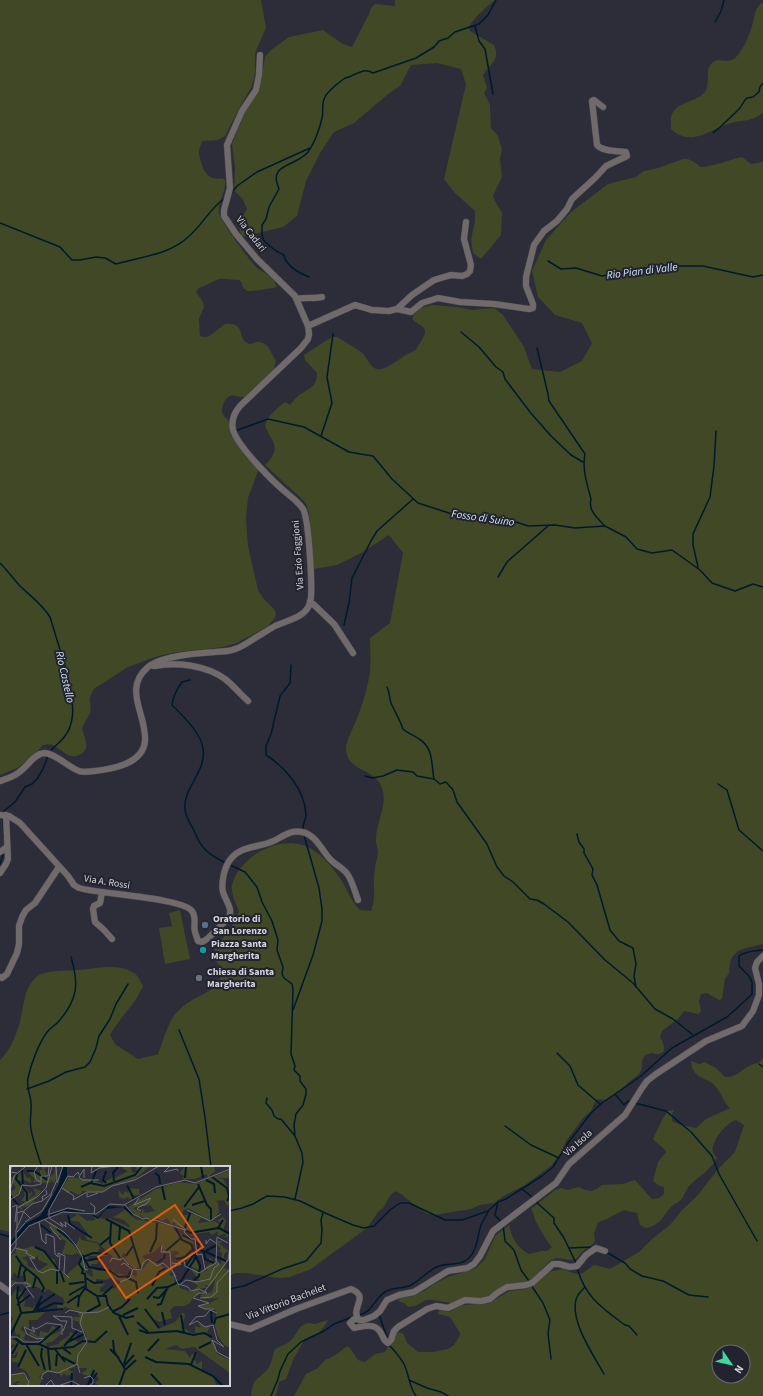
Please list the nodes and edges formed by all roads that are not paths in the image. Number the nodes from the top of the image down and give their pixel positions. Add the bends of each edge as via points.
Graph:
1 (260, 55) dead end
2 (603, 107) dead end
3 (466, 222) dead end
4 (322, 297) dead end
5 (297, 299) junction
6 (397, 309) junction
7 (308, 326) junction
8 (310, 601) junction
9 (353, 653) dead end
10 (148, 667) junction
11 (248, 701) dead end
12 (0, 781) edge
13 (3, 815) edge
14 (7, 847) junction
15 (0, 852) edge
16 (59, 867) junction
17 (0, 873) edge
18 (102, 892) junction
19 (358, 900) dead end
20 (112, 939) dead end
21 (763, 956) edge
22 (0, 977) edge
23 (605, 1251) dead end
24 (0, 1285) edge
25 (10, 1292) edge
26 (357, 1318) junction
27 (230, 1324) edge

1 - 5 street, Via Cadari via 256,90 242,111 227,145 230,188 224,216 257,259
2 - 6 street via 592,100 599,148 626,152 627,156 606,166 572,199 567,209 534,245 526,277 533,308 438,298 422,303 411,312
3 - 6 street via 464,239 471,265 469,273 465,276 451,275 434,280
4 - 5 street
5 - 7 street, Via Cadari
6 - 7 street via 372,310 355,305
7 - 8 street, Via Ezio Faggioni via 309,334 305,343 240,406 232,423 233,430 244,448 299,503 305,514 311,581
8 - 9 street via 334,624
8 - 10 street, Via Ezio Faggioni via 300,616 275,626 234,650 194,653
10 - 11 street via 191,665 214,672
10 - 12 street via 136,686 145,740 139,755 122,766 80,772 44,753 36,756 20,772
13 - 14 street
13 - 16 street, Via A. Rossi via 13,817 20,823
14 - 15 street
14 - 17 street via 7,861
16 - 18 street, Via A. Rossi via 79,888
16 - 22 street via 35,903 22,917 17,953 6,976
18 - 19 street, Via A. Rossi via 188,907 195,919 198,941 202,942 208,939 230,915 231,909 222,887 225,869 232,858 243,849 269,843 286,833 302,832 316,839 330,859 347,873
18 - 20 street via 102,900 93,909 95,922
21 - 26 street, Via Isola via 754,968 760,989 757,1003 742,1026 706,1041 647,1081 625,1115 569,1164 556,1183 493,1231 474,1264 467,1268 448,1271 414,1292 387,1300 374,1316 364,1320
23 - 26 street via 596,1248 577,1266 553,1264 532,1283 507,1287 490,1299 465,1300 448,1308 436,1306 427,1309 398,1326 388,1343 376,1327 351,1326 350,1323
24 - 25 street
26 - 27 street, Via Vittorio Bachelet via 360,1295 351,1289 250,1329

